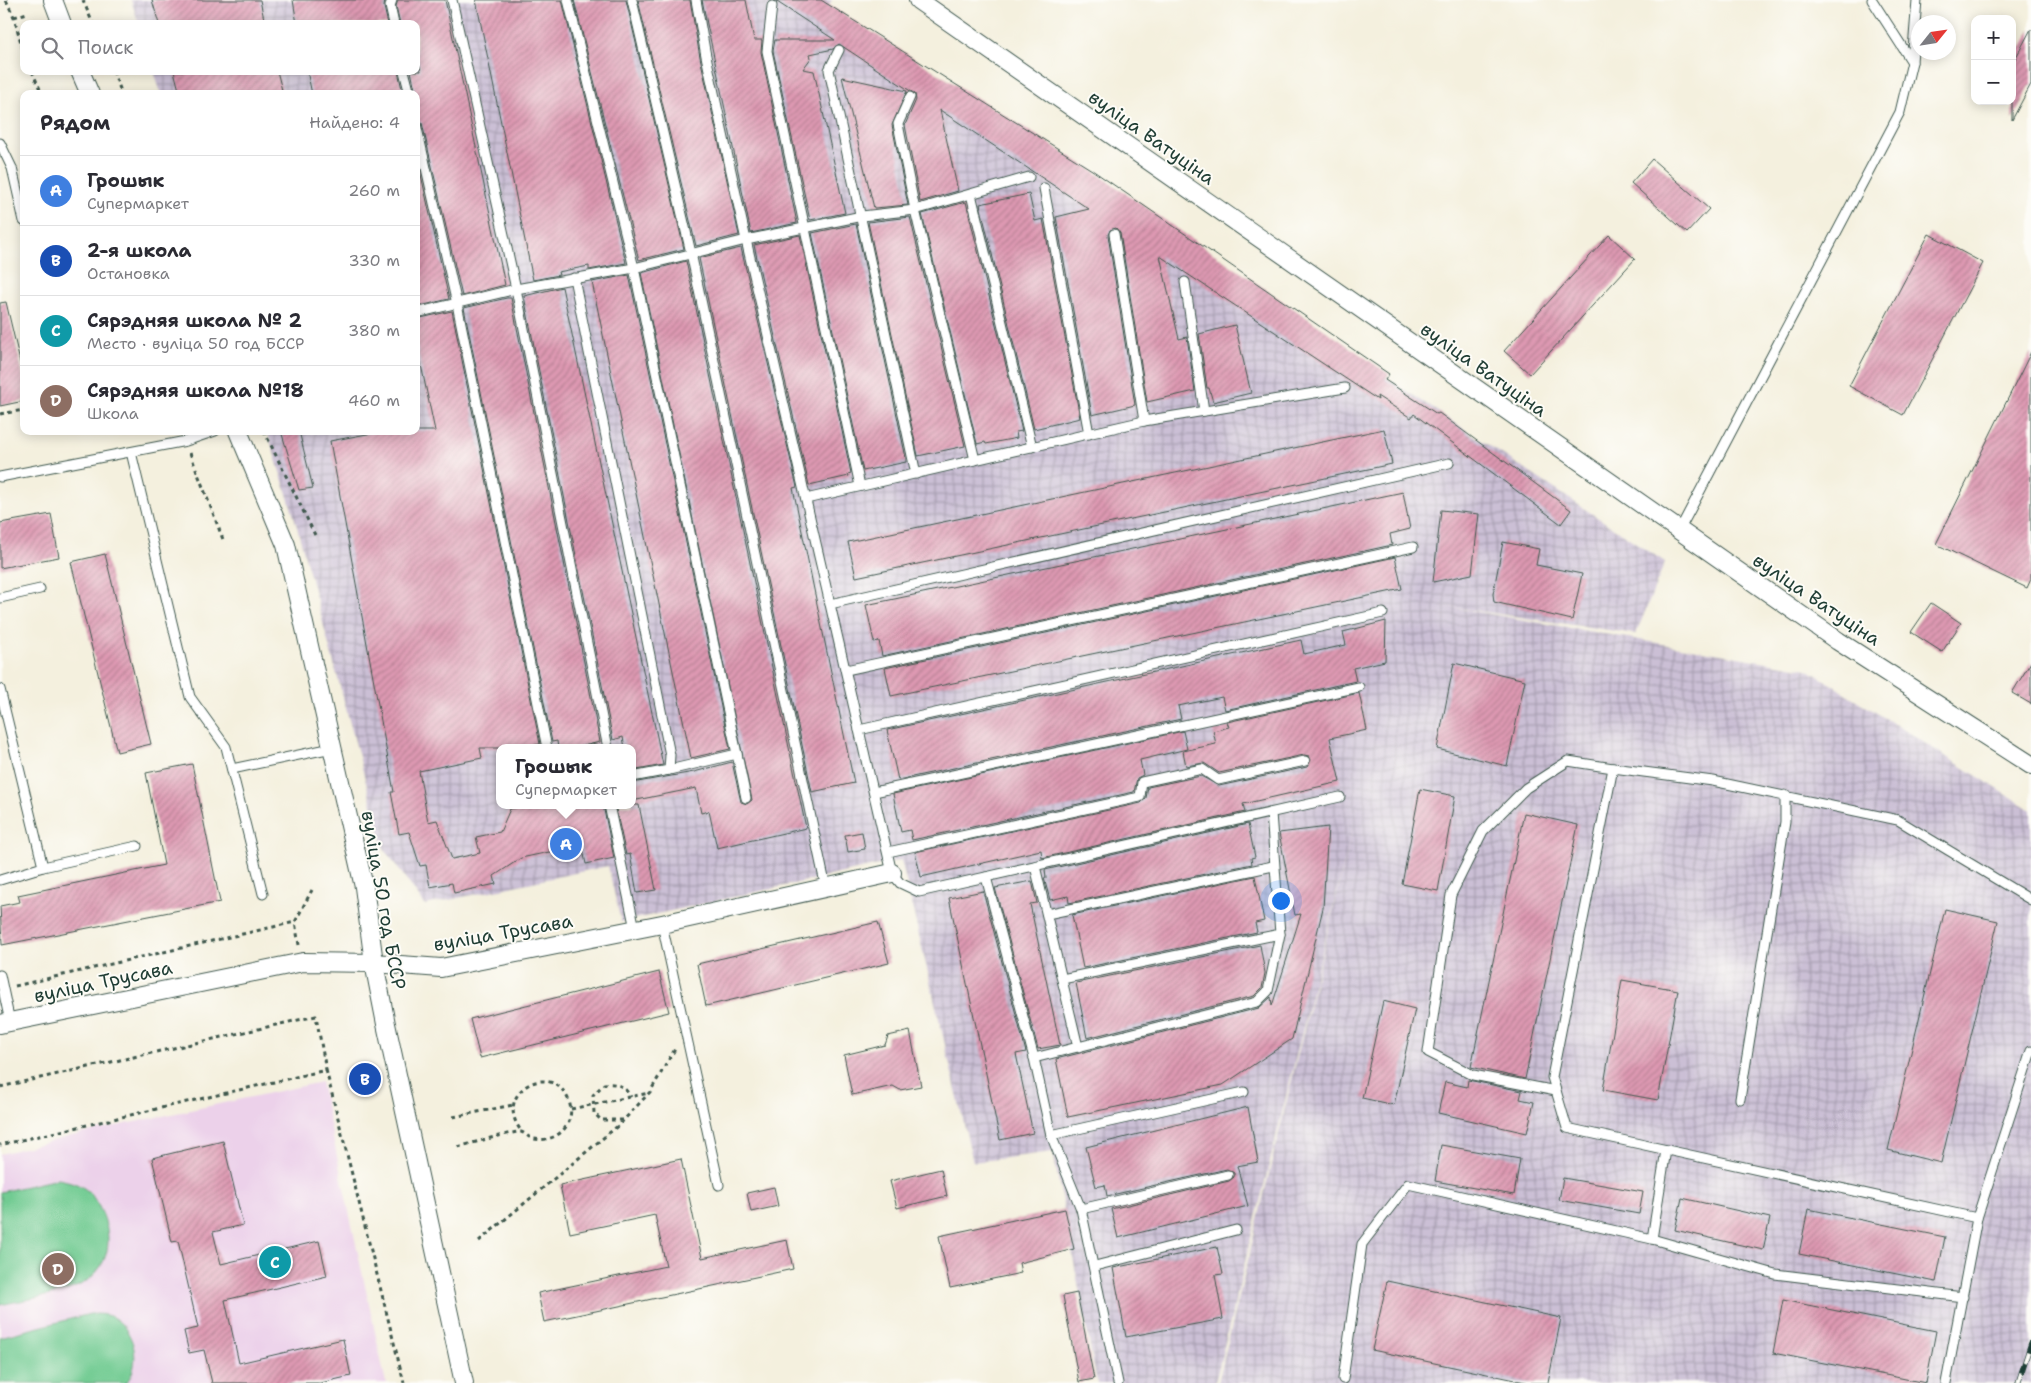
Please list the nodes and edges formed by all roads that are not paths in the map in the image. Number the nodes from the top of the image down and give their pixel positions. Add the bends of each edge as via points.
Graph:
1 (53, 0) edge
2 (392, 0) edge
3 (452, 0) edge
4 (568, 0) edge
5 (632, 0) edge
6 (696, 0) edge
7 (918, 0) edge
8 (1872, 0) edge
9 (1917, 0) edge
10 (772, 6) dead end
11 (60, 20) edge
12 (393, 20) edge
13 (840, 50) dead end
14 (1912, 62) junction
15 (82, 75) edge
16 (405, 75) edge
17 (88, 90) edge
18 (409, 90) edge
19 (910, 97) dead end
20 (0, 142) edge
21 (420, 142) edge
22 (1029, 177) dead end
23 (1044, 188) dead end
24 (972, 194) junction
25 (20, 203) edge
26 (914, 210) junction
27 (862, 216) junction
28 (804, 229) junction
29 (1114, 234) dead end
30 (746, 240) junction
31 (691, 253) junction
32 (634, 268) junction
33 (574, 278) junction
34 (1185, 282) dead end
35 (516, 289) junction
36 (457, 304) junction
37 (420, 313) edge
38 (1345, 388) dead end
39 (1204, 411) junction
40 (1144, 421) junction
41 (1089, 434) junction
42 (203, 435) edge
43 (240, 435) edge
44 (1032, 447) junction
45 (131, 452) junction
46 (975, 460) junction
47 (1449, 463) dead end
48 (916, 474) junction
49 (0, 477) edge
50 (860, 486) junction
51 (806, 499) junction
52 (1679, 531) junction
53 (1413, 547) dead end
54 (40, 589) dead end
55 (0, 598) edge
56 (830, 604) junction
57 (1384, 613) dead end
58 (846, 670) junction
59 (1359, 686) dead end
60 (0, 689) edge
61 (859, 730) junction
62 (546, 744) edge
63 (607, 744) edge
64 (332, 748) junction
65 (737, 754) junction
66 (1305, 761) dead end
67 (2031, 765) edge
68 (1613, 768) junction
69 (232, 769) junction
70 (669, 770) junction
71 (636, 776) edge
72 (874, 792) junction
73 (1785, 795) junction
74 (1340, 797) dead end
75 (746, 798) dead end
76 (610, 809) edge
77 (1270, 813) junction
78 (137, 846) dead end
79 (888, 852) junction
80 (1035, 866) junction
81 (1273, 866) junction
82 (43, 867) junction
83 (892, 873) junction
84 (986, 877) junction
85 (0, 880) edge
86 (826, 888) junction
87 (263, 894) dead end
88 (2031, 900) edge
89 (1047, 914) junction
90 (662, 924) junction
91 (635, 929) junction
92 (1280, 934) junction
93 (374, 963) junction
94 (0, 975) edge
95 (1062, 980) junction
96 (5, 1023) edge
97 (1078, 1047) junction
98 (2031, 1051) edge
99 (1034, 1058) junction
100 (1556, 1091) junction
101 (1244, 1092) dead end
102 (1740, 1099) dead end
103 (1051, 1134) junction
104 (1666, 1150) junction
105 (1228, 1175) dead end
106 (719, 1184) dead end
107 (1081, 1210) junction
108 (1977, 1218) junction
109 (1236, 1230) dead end
110 (1652, 1239) junction
111 (1095, 1266) junction
112 (1962, 1297) junction
113 (1343, 1379) dead end
114 (464, 1383) edge
115 (1118, 1383) edge
116 (1946, 1383) edge

1 - 11 street
2 - 12 lane
3 - 35 lane
4 - 32 lane
5 - 31 lane
6 - 30 lane
7 - 52 street, вуліца Ватуціна
8 - 14 lane
9 - 14 lane
10 - 28 lane via 767,51
13 - 27 lane via 829,70
14 - 52 lane via 1900,112
15 - 17 street
16 - 18 lane
19 - 26 lane via 898,124
20 - 25 lane via 12,168
21 - 36 lane
22 - 24 lane
23 - 41 lane
24 - 26 lane
24 - 44 lane
26 - 27 lane
26 - 46 lane
27 - 28 lane
27 - 48 lane
28 - 30 lane
28 - 50 lane
29 - 40 lane
30 - 31 lane
30 - 51 lane
31 - 32 lane
31 - 86 lane
32 - 33 lane
32 - 65 lane
33 - 35 lane
33 - 70 lane via 670,755
34 - 39 lane
35 - 36 lane
35 - 63 lane
36 - 37 lane
36 - 62 lane
38 - 39 lane
39 - 40 lane
40 - 41 lane
41 - 44 lane
42 - 45 lane
43 - 64 street, вуліца 50 год БССР via 286,545
44 - 46 lane
45 - 49 lane
45 - 69 lane via 190,696 226,747
46 - 48 lane
47 - 56 lane
48 - 50 lane
50 - 51 lane
51 - 56 lane
52 - 67 street, вуліца Ватуціна via 1838,641
53 - 58 lane
54 - 55 lane
56 - 58 lane
57 - 61 lane
58 - 61 lane
59 - 72 lane
60 - 82 lane
61 - 72 lane
64 - 69 lane
64 - 93 street, вуліца 50 год БССР via 364,887
65 - 70 lane
65 - 75 lane
66 - 79 lane via 1218,780 1202,769 1142,782 1140,797
68 - 73 lane
68 - 100 lane via 1552,1078
68 - 100 lane via 1568,761 1526,788 1483,831 1451,895 1428,1052 1473,1075
69 - 87 lane
70 - 71 lane
72 - 79 lane
73 - 88 lane via 1898,820
73 - 102 lane via 1784,822
74 - 77 lane
76 - 91 lane
77 - 80 lane
77 - 81 lane
78 - 82 lane
79 - 83 lane
80 - 84 lane
80 - 89 lane
81 - 89 lane
81 - 92 lane
82 - 85 lane
83 - 84 lane via 900,883 919,892
83 - 86 street, вуліца Трусава
84 - 99 lane
86 - 90 street, вуліца Трусава
89 - 95 lane
90 - 91 street, вуліца Трусава
90 - 106 lane
91 - 93 street, вуліца Трусава via 441,968
92 - 95 lane
92 - 97 lane via 1268,992 1257,1002
93 - 96 street, вуліца Трусава via 303,962
93 - 114 street, вуліца 50 год БССР
94 - 96 lane
95 - 97 lane
97 - 99 lane
98 - 108 lane
99 - 103 lane
100 - 104 lane via 1566,1128
101 - 103 lane
103 - 107 lane
104 - 108 lane
104 - 110 lane
105 - 107 lane
107 - 111 lane
108 - 112 lane
109 - 111 lane
110 - 112 lane via 1775,1274
110 - 113 lane via 1408,1184 1362,1244
111 - 115 lane
112 - 116 lane

